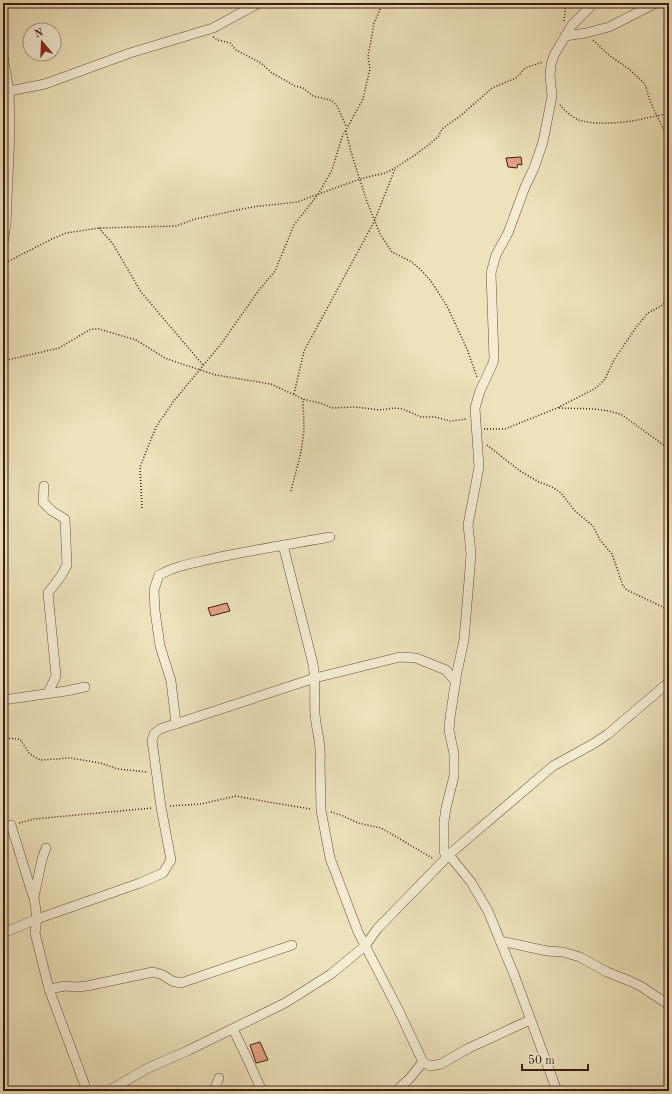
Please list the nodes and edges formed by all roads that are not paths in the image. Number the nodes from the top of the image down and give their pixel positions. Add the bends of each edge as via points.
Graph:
1 (259, 3) edge
2 (592, 3) edge
3 (656, 3) edge
4 (565, 36) junction
5 (3, 56) edge
6 (9, 91) junction
7 (3, 243) edge
8 (44, 486) dead end
9 (330, 537) dead end
10 (283, 545) junction
11 (315, 678) junction
12 (456, 682) junction
13 (669, 682) edge
14 (85, 687) dead end
15 (48, 694) junction
16 (3, 700) edge
17 (176, 724) junction
18 (11, 825) road end
19 (46, 848) dead end
20 (445, 858) junction
21 (34, 897) junction
22 (37, 919) junction
23 (3, 933) edge
24 (500, 941) junction
25 (292, 945) dead end
26 (365, 946) junction
27 (49, 990) junction
28 (669, 1005) edge
29 (530, 1020) junction
30 (233, 1029) junction
31 (423, 1062) junction
32 (219, 1078) dead end
33 (87, 1091) edge
34 (108, 1091) edge
35 (214, 1091) edge
36 (262, 1091) edge
37 (396, 1091) edge
38 (557, 1091) edge

1 - 6 street via 213,28 130,53 45,84
2 - 4 street
3 - 4 street via 609,28
4 - 12 street via 553,60 550,75 552,96 543,142 491,273 494,358 476,401 479,467 468,525 470,560 466,623
5 - 6 street
6 - 7 street via 10,131
8 - 15 street via 43,502 65,519 67,565 62,576 48,593 56,676
9 - 10 street
10 - 11 street
10 - 17 street via 173,568 159,574 154,590 156,611 160,646 171,681
11 - 12 street via 400,657 416,658 446,670
11 - 17 street
11 - 26 street via 315,714 321,754 321,810 330,858
12 - 20 street via 449,724 454,754 454,776 444,822
13 - 20 street via 608,734 549,770
14 - 15 street
15 - 16 street
17 - 22 street via 160,729 152,740 171,860 163,873
18 - 21 street
19 - 21 street
20 - 24 street via 471,882 488,911
20 - 26 street via 377,929
21 - 22 street
22 - 23 street
22 - 27 street via 35,933
24 - 28 street via 580,957 642,987
24 - 29 street
25 - 27 street via 182,983 152,972 87,986 65,986
26 - 30 street via 332,974 285,1003
26 - 31 street
27 - 33 street
29 - 31 street via 441,1064 430,1066
29 - 38 street
30 - 34 street via 148,1068
30 - 36 street
31 - 37 street
32 - 35 street

